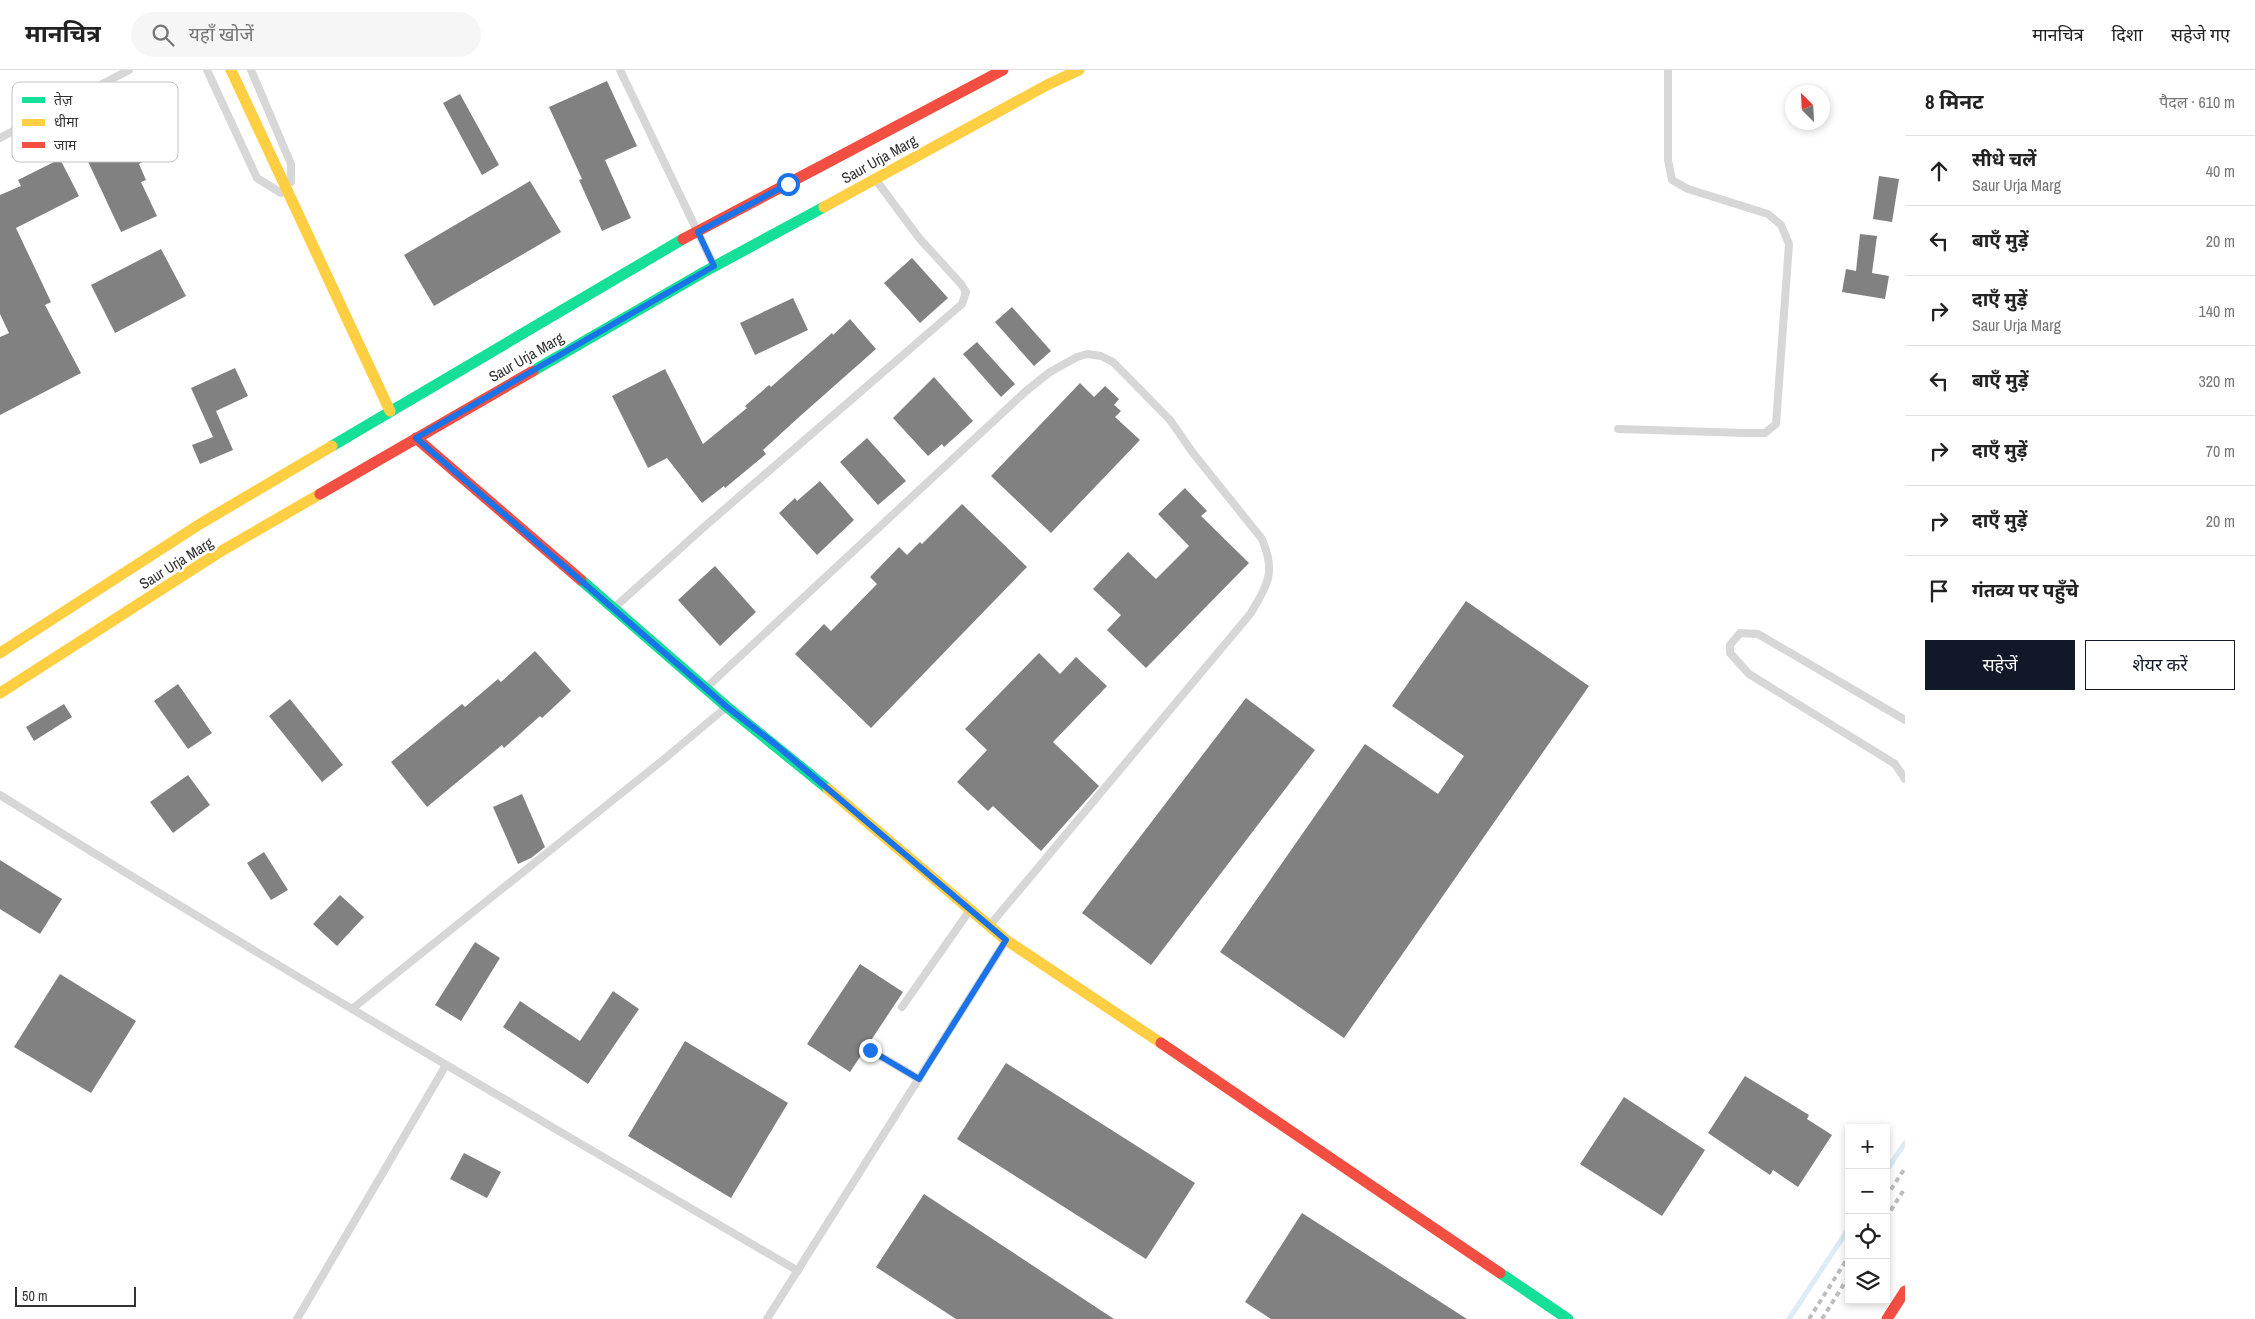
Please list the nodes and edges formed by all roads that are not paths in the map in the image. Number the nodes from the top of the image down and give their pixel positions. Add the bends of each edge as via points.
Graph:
1 (129, 70) edge
2 (207, 70) edge
3 (231, 70) edge
4 (251, 70) edge
5 (620, 70) edge
6 (1004, 70) edge
7 (1079, 70) edge
8 (1668, 70) edge
9 (106, 82) edge
10 (12, 132) edge
11 (0, 138) edge
12 (875, 178) junction
13 (291, 199) junction
14 (698, 232) junction
15 (714, 266) junction
16 (390, 411) junction
17 (1618, 428) dead end
18 (416, 438) junction
19 (614, 608) junction
20 (0, 653) edge
21 (706, 688) junction
22 (0, 693) edge
23 (727, 707) junction
24 (1905, 720) edge
25 (1905, 779) edge
26 (0, 795) edge
27 (970, 910) junction
28 (989, 926) junction
29 (1006, 940) junction
30 (902, 1007) dead end
31 (352, 1009) junction
32 (870, 1050) dead end
33 (446, 1065) junction
34 (919, 1079) junction
35 (798, 1271) junction
36 (1905, 1291) edge
37 (297, 1319) edge
38 (767, 1319) edge
39 (1568, 1319) edge
40 (1887, 1319) edge

1 - 9 lane
2 - 13 lane via 257,178
3 - 13 street
4 - 13 lane via 291,164
5 - 14 lane
6 - 14 street, Saur Urja Marg
7 - 12 street, Saur Urja Marg
8 - 17 lane via 1668,160 1672,180 1688,189 1768,214 1781,225 1789,244 1776,424 1765,433
10 - 11 lane
12 - 15 street, Saur Urja Marg
12 - 19 lane via 919,238 961,284 966,292 962,304
13 - 16 street
14 - 15 lane
14 - 16 street, Saur Urja Marg
15 - 18 street, Saur Urja Marg
16 - 20 street, Saur Urja Marg via 200,524
18 - 19 street
18 - 22 street, Saur Urja Marg via 218,553
19 - 21 street
21 - 23 street
21 - 28 lane via 1044,376 1087,354 1114,362 1170,420 1262,539 1270,570 1266,587 1251,613
23 - 27 street
23 - 31 lane
24 - 25 lane via 1758,634 1740,633 1730,645 1730,654 1749,674 1895,764
26 - 31 lane
27 - 28 street
27 - 30 lane
28 - 29 street
29 - 34 lane
29 - 39 street
31 - 33 lane
32 - 34 lane
33 - 35 lane
33 - 37 lane
34 - 35 lane
35 - 38 lane
36 - 40 street

